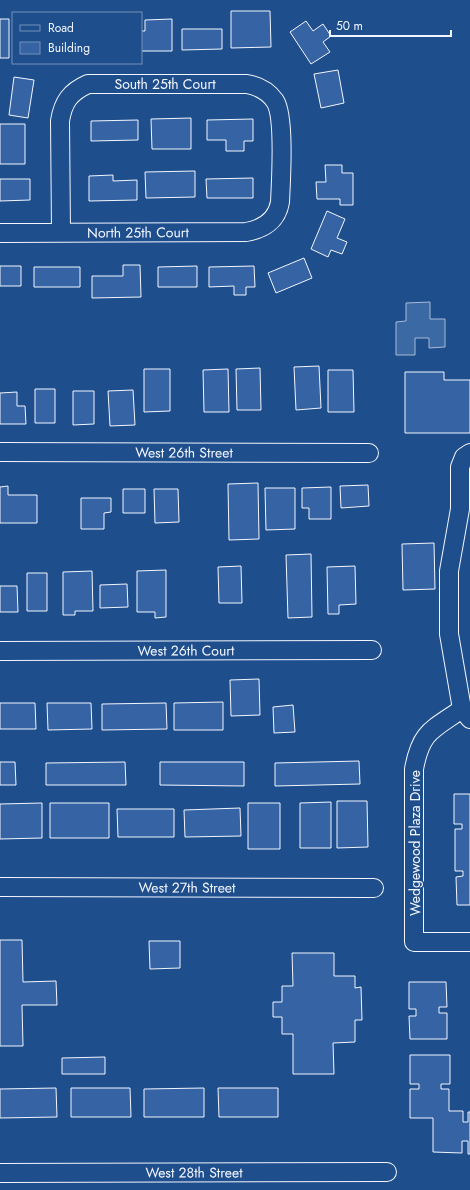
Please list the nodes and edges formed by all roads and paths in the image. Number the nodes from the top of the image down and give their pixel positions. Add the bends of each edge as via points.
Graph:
1 (274, 219) joint
2 (61, 232) junction
3 (0, 233) edge
4 (0, 452) edge
5 (369, 453) dead end
6 (470, 453) edge
7 (372, 650) dead end
8 (0, 651) edge
9 (466, 714) edge
10 (0, 887) edge
11 (374, 888) dead end
12 (470, 942) edge
13 (387, 1172) dead end
14 (0, 1173) edge

1 - 2 street, North 25th Court via 261,228 246,232
1 - 2 street, South 25th Court via 280,202 280,117 276,102 263,89 247,84 88,84 68,97 62,108
2 - 3 street, North 25th Court
4 - 5 street, West 26th Street
6 - 9 street, Wedgewood Plaza Drive via 464,457 460,467 460,509 449,571 449,634
7 - 8 street, West 26th Court
9 - 12 street, Wedgewood Plaza Drive via 427,734 418,749 414,769 414,942
10 - 11 street, West 27th Street
13 - 14 street, West 28th Street

